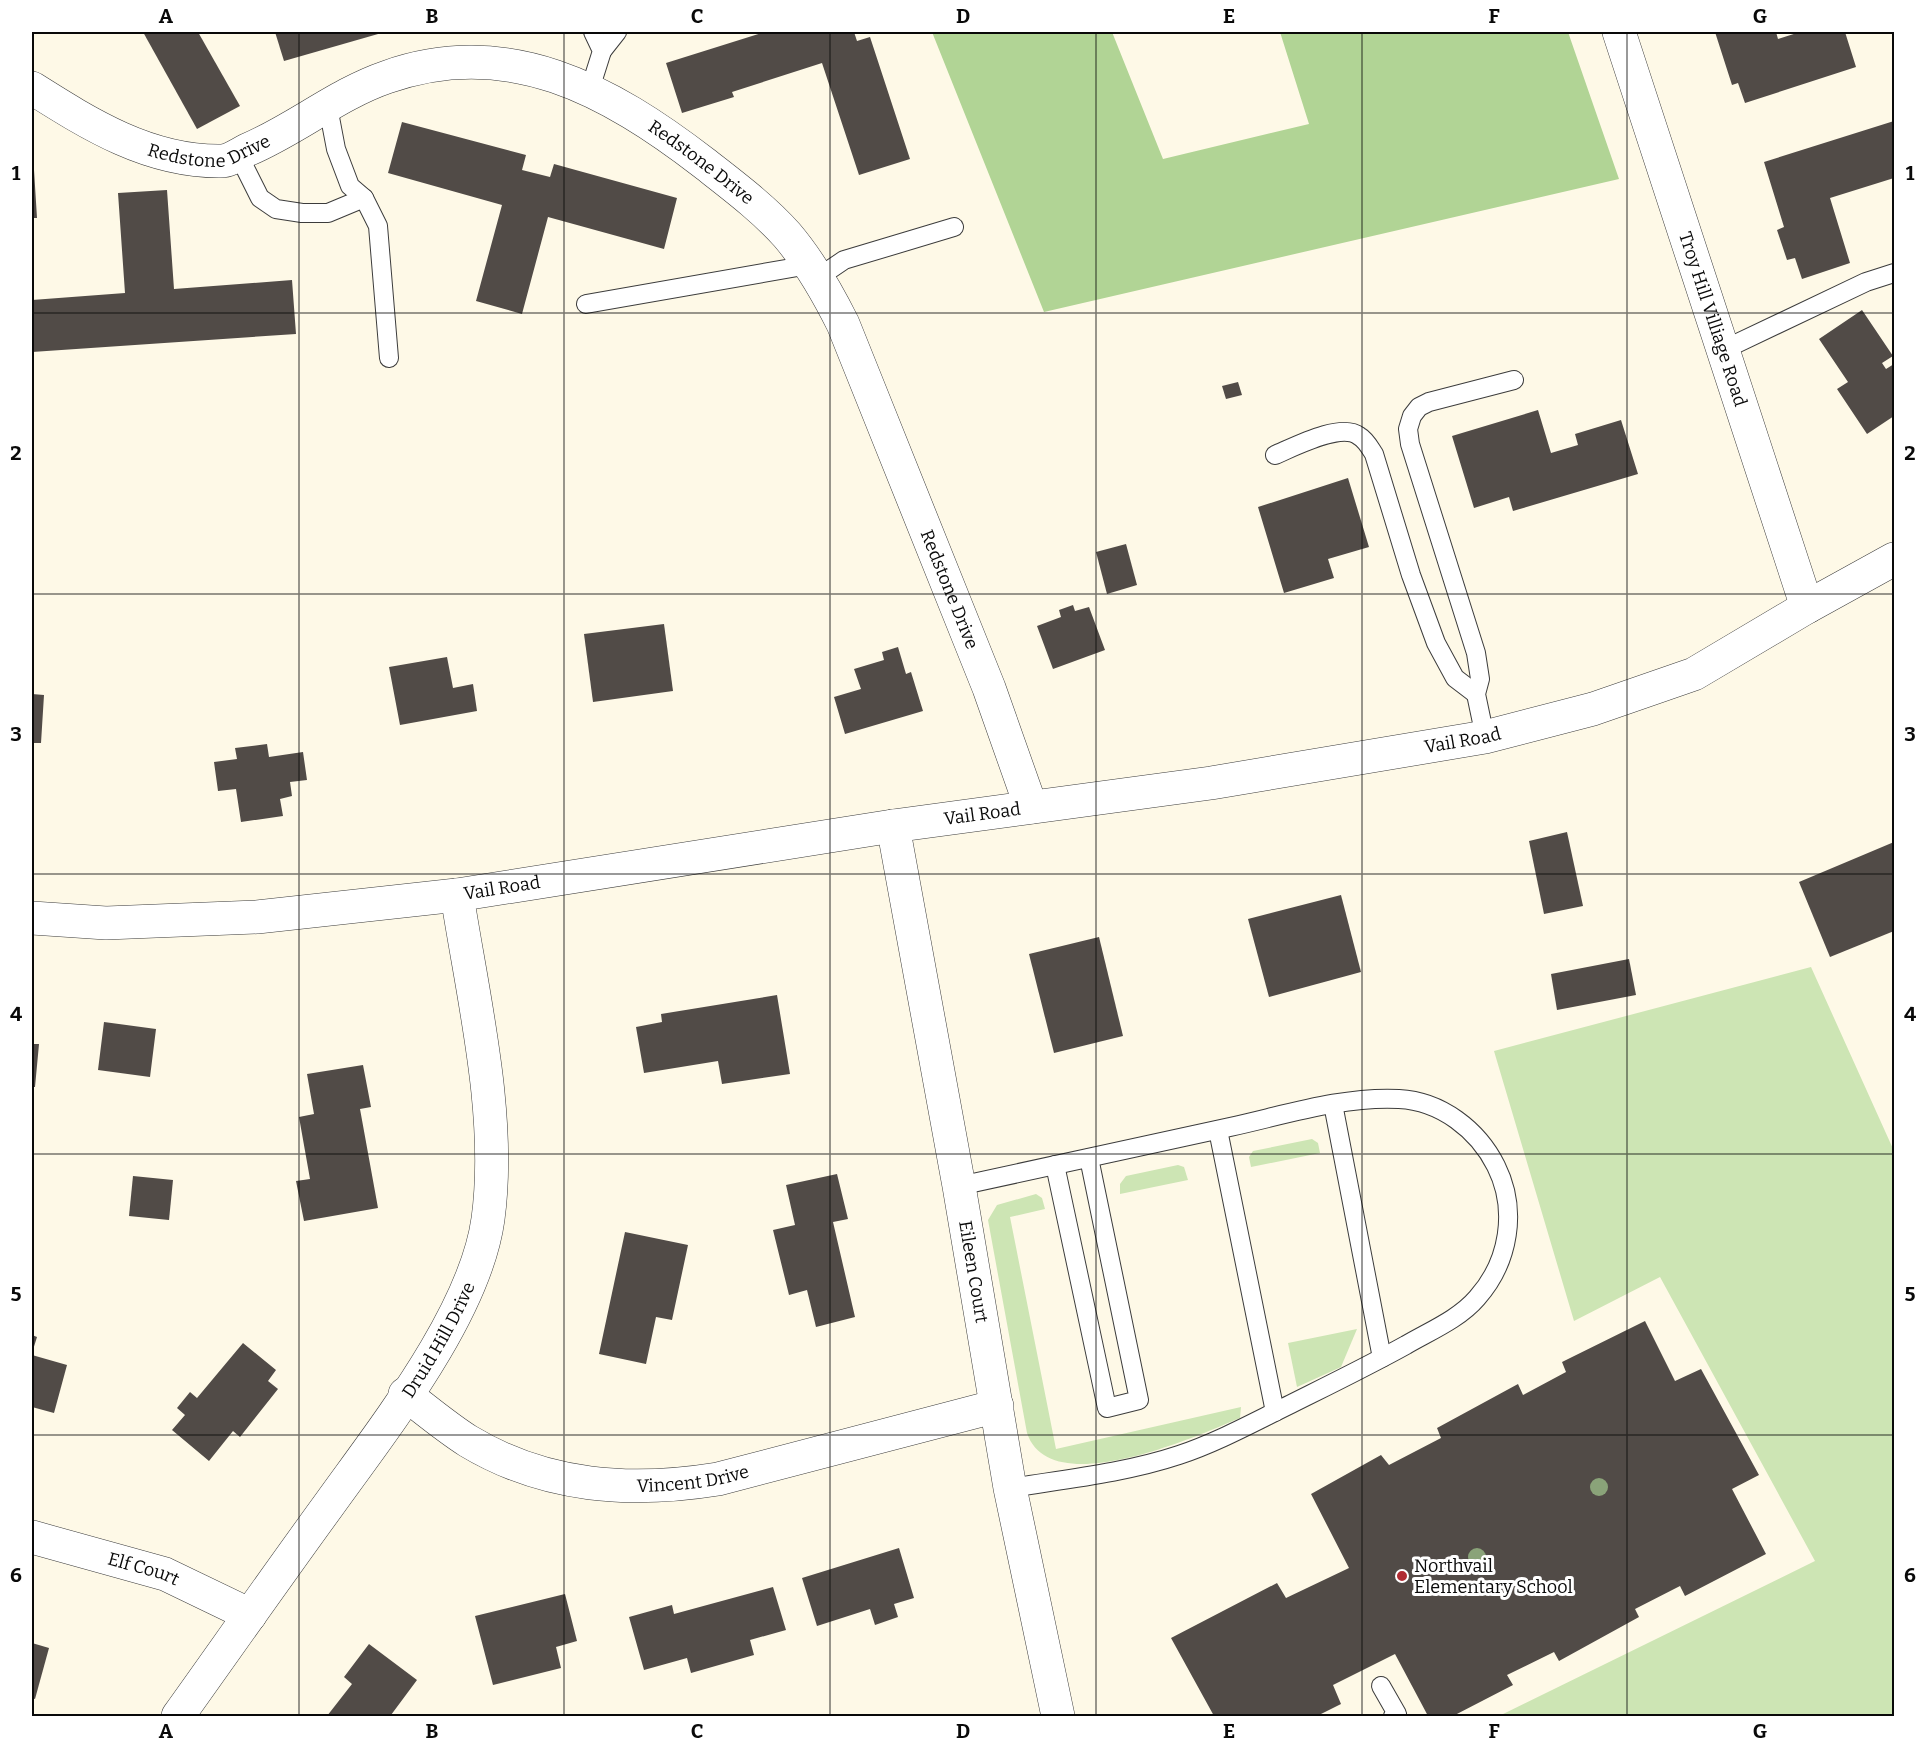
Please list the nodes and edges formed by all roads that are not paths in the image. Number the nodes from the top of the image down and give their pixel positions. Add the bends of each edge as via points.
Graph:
1 (593, 32) edge
2 (617, 32) edge
3 (1619, 32) edge
4 (602, 51) junction
5 (32, 88) edge
6 (590, 89) junction
7 (328, 108) junction
8 (238, 154) junction
9 (364, 198) junction
10 (954, 228) dead end
11 (814, 271) junction
12 (1894, 273) edge
13 (586, 304) dead end
14 (1723, 350) junction
15 (389, 358) dead end
16 (1514, 380) dead end
17 (1275, 455) dead end
18 (1894, 559) edge
19 (1807, 607) junction
20 (1476, 694) junction
21 (1485, 737) junction
22 (1031, 807) junction
23 (893, 826) junction
24 (457, 895) junction
25 (32, 918) edge
26 (1333, 1104) junction
27 (1218, 1130) junction
28 (1089, 1158) junction
29 (1055, 1165) junction
30 (959, 1186) junction
31 (1382, 1358) junction
32 (405, 1394) junction
33 (997, 1406) junction
34 (1275, 1412) junction
35 (1010, 1488) junction
36 (32, 1536) edge
37 (250, 1615) junction
38 (1381, 1686) dead end
39 (178, 1716) edge
40 (1058, 1716) edge
41 (1392, 1716) edge

1 - 4 lane
2 - 4 lane
3 - 14 street, Troy Hill Villiage Road
4 - 6 lane
5 - 8 street, Redstone Drive via 93,127 158,153 223,161
6 - 7 street, Redstone Drive via 521,66 465,61 434,64 387,77
6 - 11 street, Redstone Drive via 655,125 726,181 786,234
7 - 8 street, Redstone Drive
7 - 9 lane via 336,149 350,186
8 - 9 lane via 260,198 276,209 328,213
9 - 15 lane via 378,226
10 - 11 lane
11 - 13 lane
11 - 22 street, Redstone Drive via 843,324 989,688
12 - 14 lane via 1866,282
14 - 19 street, Troy Hill Villiage Road
16 - 20 lane via 1429,402 1419,407 1408,429 1417,471 1476,653 1480,679
17 - 20 lane via 1326,434 1358,434 1366,442 1374,454 1436,643 1455,678
18 - 19 street, Vail Road
19 - 21 street, Vail Road via 1694,674 1593,709
20 - 21 lane
21 - 22 street, Vail Road via 1211,783
22 - 23 street, Vail Road
23 - 24 street, Vail Road
23 - 30 street, Eileen Court
24 - 25 street, Vail Road via 257,917 106,923
24 - 32 street, Druid Hill Drive via 488,1098 493,1169 488,1222 474,1273 452,1322
26 - 27 lane
26 - 31 lane
26 - 31 lane via 1401,1099 1451,1116 1473,1132 1489,1153 1501,1177 1507,1203 1503,1255 1492,1280 1454,1317
27 - 28 lane
27 - 34 lane
28 - 29 lane
28 - 29 lane via 1139,1400 1107,1408
29 - 30 lane
30 - 33 street, Eileen Court
31 - 34 lane
32 - 33 street, Vincent Drive via 468,1441 516,1464 574,1481 633,1488 718,1479
32 - 37 street, Druid Hill Drive
33 - 35 street, Eileen Court
34 - 35 lane via 1178,1455 1105,1473
35 - 40 street, Eileen Court
36 - 37 street, Elf Court via 165,1574
37 - 39 street, Druid Hill Drive
38 - 41 lane via 1397,1714

